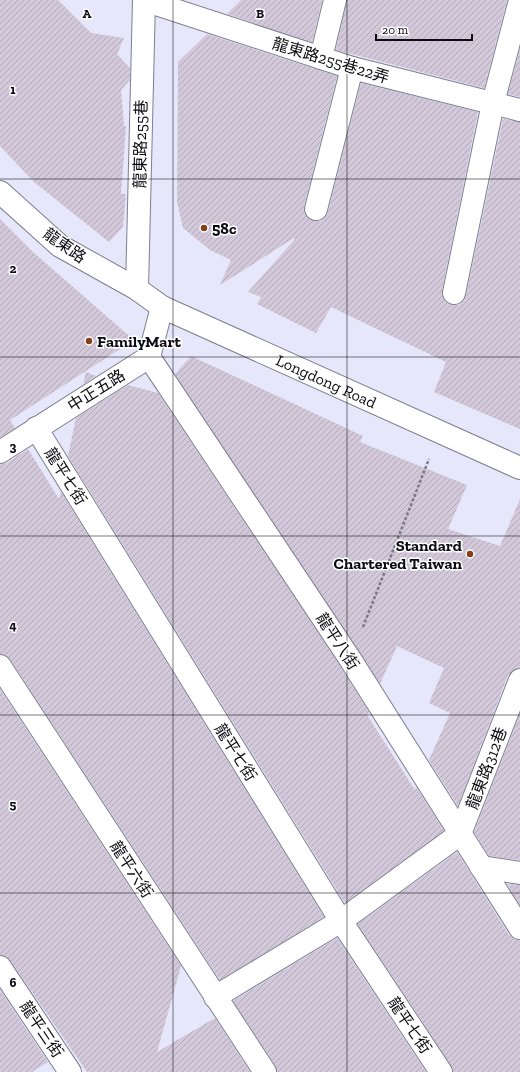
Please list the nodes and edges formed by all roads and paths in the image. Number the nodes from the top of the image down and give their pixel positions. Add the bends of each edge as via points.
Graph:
1 (144, 0) edge
2 (335, 0) edge
3 (520, 0) edge
4 (321, 58) junction
5 (352, 68) junction
6 (493, 103) junction
7 (520, 110) edge
8 (0, 192) edge
9 (316, 209) dead end
10 (137, 289) junction
11 (454, 293) dead end
12 (162, 307) junction
13 (150, 357) junction
14 (36, 428) junction
15 (440, 432) junction
16 (0, 452) edge
17 (520, 468) edge
18 (350, 659) junction
19 (0, 666) edge
20 (520, 680) edge
21 (460, 834) junction
22 (482, 867) junction
23 (520, 873) edge
24 (341, 921) junction
25 (520, 928) edge
26 (0, 967) edge
27 (215, 997) junction
28 (70, 1072) edge
29 (265, 1072) edge
30 (441, 1072) edge

1 - 4 street, 龍東路255巷22弄
1 - 10 street, 龍東路255巷
2 - 4 street
3 - 6 street
4 - 5 street, 龍東路255巷22弄
5 - 6 street, 龍東路255巷22弄
5 - 9 street
6 - 7 street, 龍東路255巷22弄
6 - 11 street
8 - 10 street, 龍東路 via 60,246
10 - 12 street, Longdong Road
12 - 13 street
12 - 15 street, Longdong Road
13 - 14 street, 中正五路
13 - 18 street, 龍平八街
14 - 16 street, 中正五路
14 - 24 street, 龍平七街
15 - 17 street, Longdong Road
15 - 18 path
18 - 21 street, 龍平八街
19 - 27 street, 龍平六街
20 - 21 street, 龍東路312巷
21 - 22 street, 龍平八街
21 - 24 street
22 - 23 street
22 - 25 street, 龍平八街
24 - 27 street
24 - 30 street, 龍平七街
26 - 28 street, 龍平三街
27 - 29 street, 龍平六街

